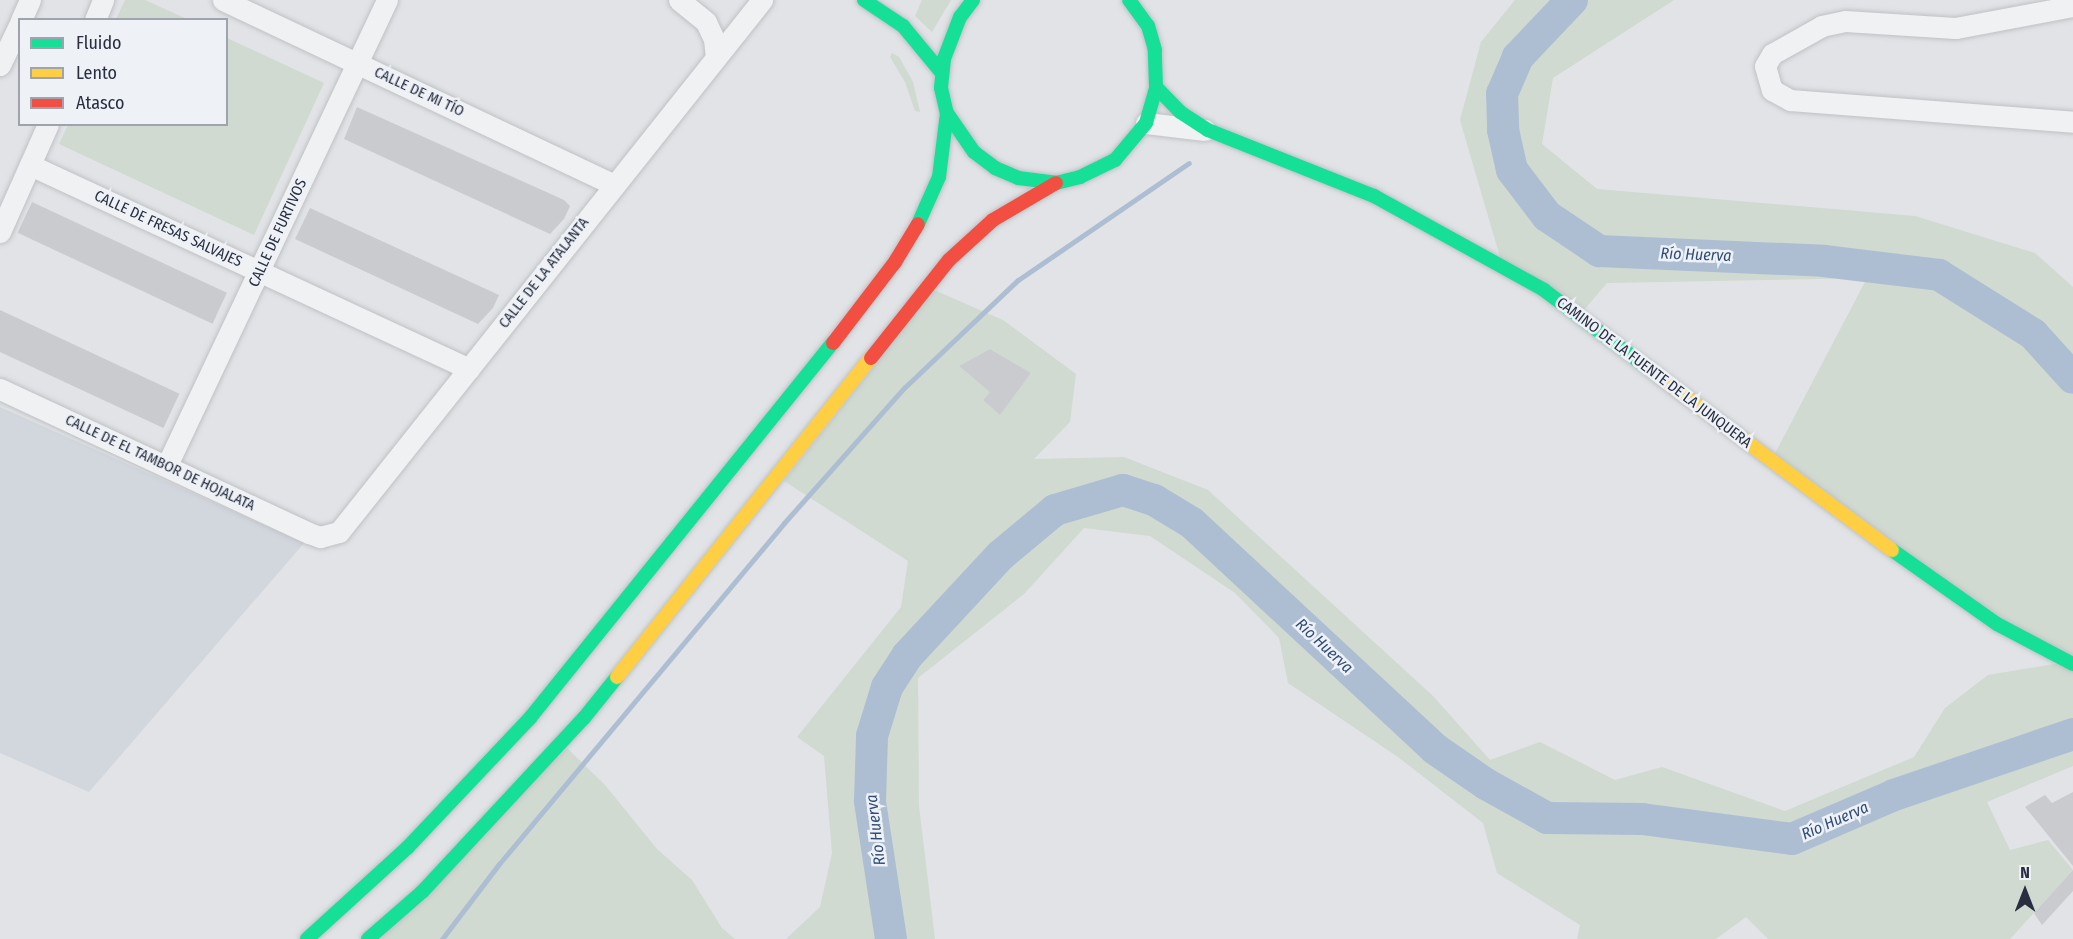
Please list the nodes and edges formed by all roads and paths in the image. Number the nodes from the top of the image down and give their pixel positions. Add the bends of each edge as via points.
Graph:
1 (30, 0) edge
2 (103, 0) edge
3 (223, 0) edge
4 (387, 0) edge
5 (679, 0) edge
6 (762, 0) edge
7 (864, 0) edge
8 (973, 0) edge
9 (1129, 0) edge
10 (1147, 0) edge
11 (2073, 6) edge
12 (21, 18) edge
13 (96, 18) edge
14 (18, 25) edge
15 (1148, 26) junction
16 (716, 57) junction
17 (358, 63) junction
18 (0, 65) edge
19 (941, 72) junction
20 (1156, 87) junction
21 (948, 113) junction
22 (2073, 122) edge
23 (1146, 123) junction
24 (47, 126) edge
25 (1208, 130) junction
26 (30, 165) junction
27 (1056, 183) junction
28 (614, 185) junction
29 (0, 232) edge
30 (260, 272) junction
31 (469, 369) junction
32 (0, 389) edge
33 (167, 465) junction
34 (320, 537) joint
35 (2073, 664) edge
36 (307, 939) edge
37 (368, 939) edge

1 - 12 street
2 - 13 street
3 - 17 street, CALLE DE MI TÍO
4 - 17 street, CALLE DE FURTIVOS
5 - 16 street via 706,22 714,39
6 - 16 street, CALLE DE LA ATALANTA
7 - 19 main road via 903,26
8 - 19 main road via 949,40
9 - 15 main road
10 - 15 main road
11 - 22 street via 1955,28 1845,21 1822,26 1772,54 1765,66 1772,90 1790,100
14 - 18 street
15 - 20 main road via 1155,50
16 - 28 street, CALLE DE LA ATALANTA
17 - 28 street, CALLE DE MI TÍO
17 - 30 street, CALLE DE FURTIVOS
19 - 21 main road
20 - 23 main road
20 - 25 main road, CAMINO DE LA FUENTE DE LA JUNQUERA via 1180,112
21 - 27 main road via 975,152 995,168 1018,178
21 - 36 main road via 939,177 916,228 896,262 815,367 530,718 408,847
23 - 25 street, CAMINO DE LA FUENTE DE LA JUNQUERA
23 - 27 main road via 1115,160 1091,174
24 - 26 street
25 - 35 main road, CAMINO DE LA FUENTE DE LA JUNQUERA via 1365,192 1502,264 1544,290 1934,582 1997,624
26 - 29 street
26 - 30 street, CALLE DE FRESAS SALVAJES
27 - 37 main road via 993,220 949,260 584,718 423,891
28 - 31 street, CALLE DE LA ATALANTA
30 - 31 street, CALLE DE FRESAS SALVAJES
30 - 33 street, CALLE DE FURTIVOS
31 - 34 street, CALLE DE LA ATALANTA via 346,525 339,532
32 - 33 street, CALLE DE EL TAMBOR DE HOJALATA
33 - 34 street, CALLE DE EL TAMBOR DE HOJALATA

